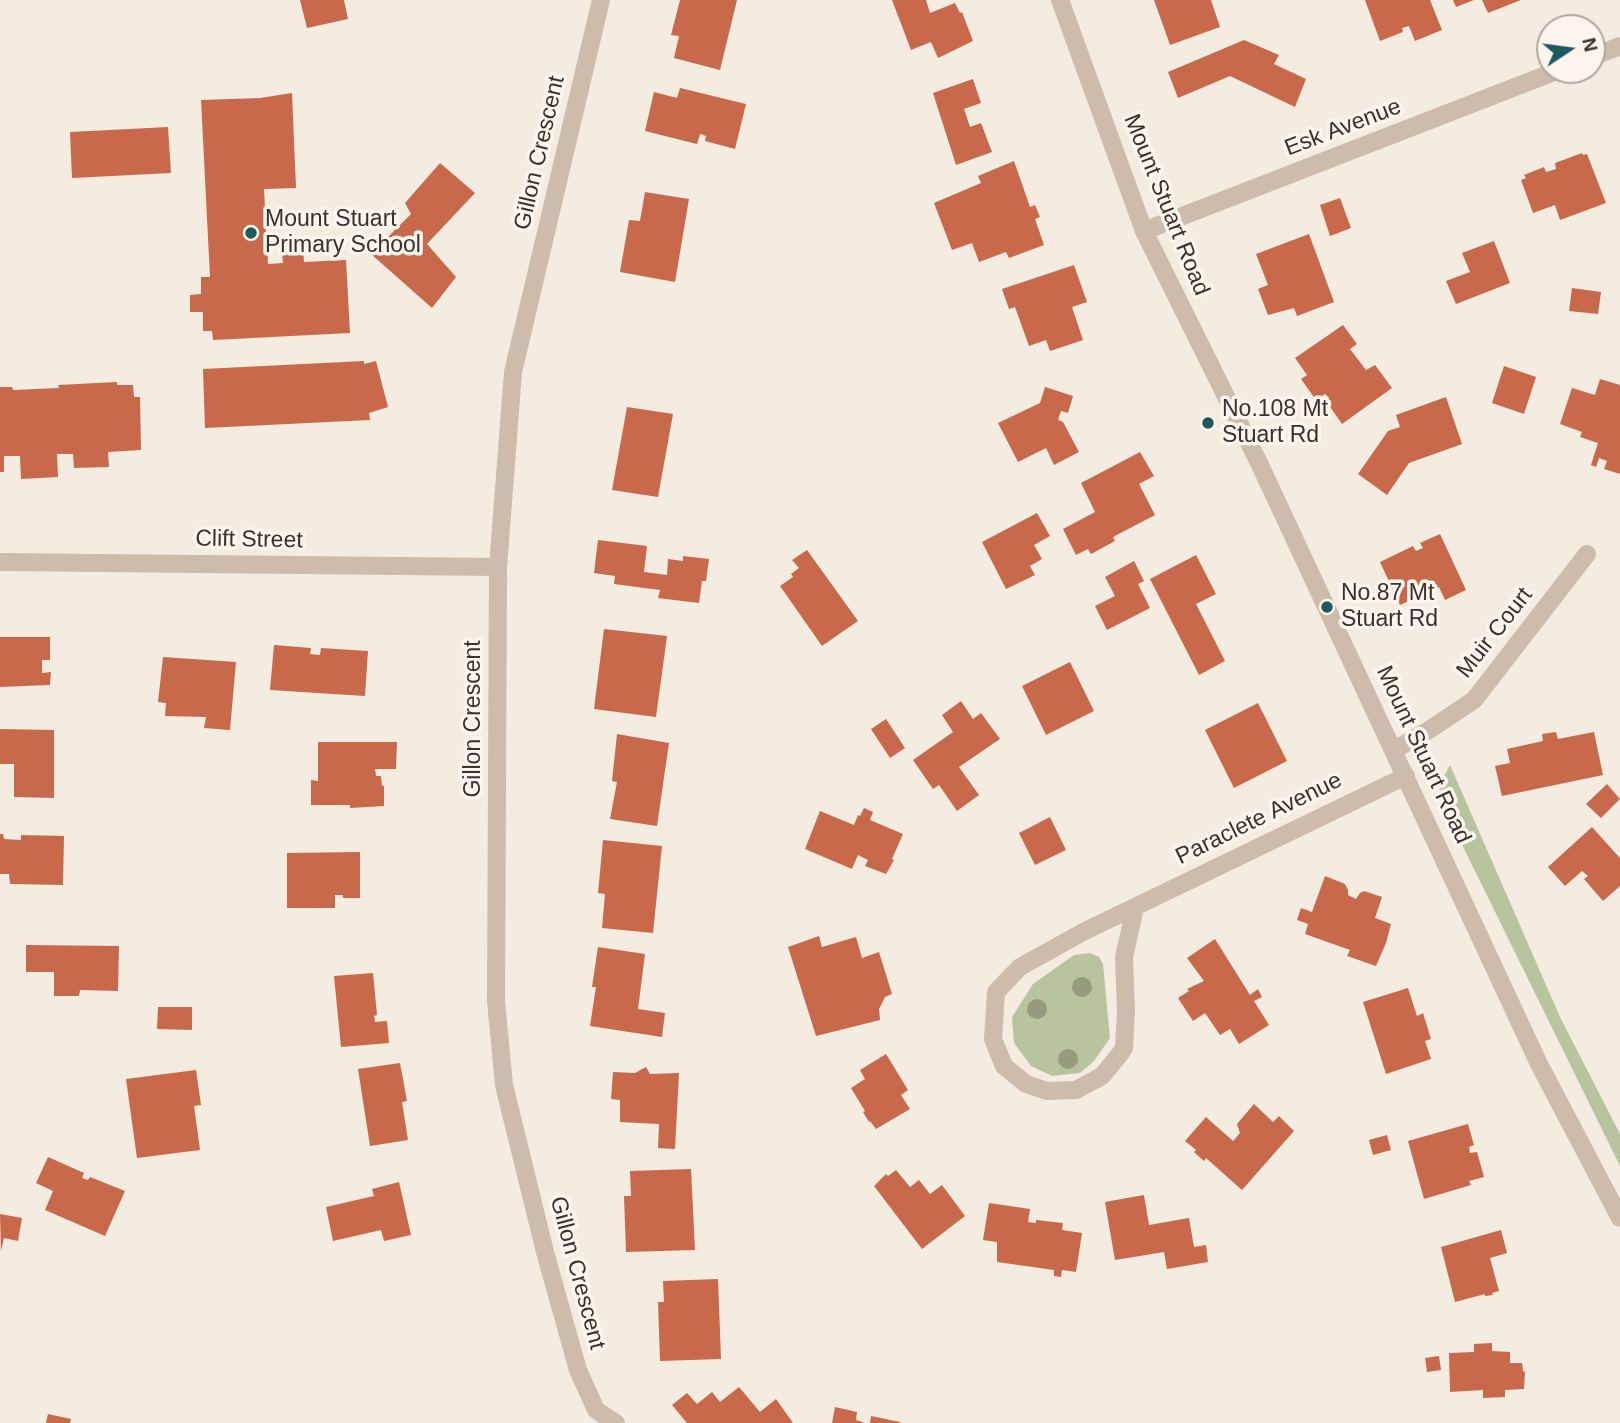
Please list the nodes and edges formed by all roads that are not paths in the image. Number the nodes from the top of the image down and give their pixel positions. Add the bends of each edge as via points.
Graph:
1 (601, 0) edge
2 (1060, 0) edge
3 (1536, 79) edge
4 (1144, 231) junction
5 (1587, 554) dead end
6 (0, 562) edge
7 (498, 567) junction
8 (1394, 750) junction
9 (1406, 776) junction
10 (1135, 908) junction
11 (1620, 1218) edge
12 (616, 1423) edge

1 - 7 street, Gillon Crescent via 513,372
2 - 4 street, Mount Stuart Road
3 - 4 street, Esk Avenue
4 - 8 street, Mount Stuart Road
5 - 8 street, Muir Court via 1474,701
6 - 7 street, Clift Street
7 - 12 street, Gillon Crescent via 496,1001 504,1085 578,1370 596,1410
8 - 9 street, Mount Stuart Road
9 - 10 street, Paraclete Avenue
9 - 11 street, Mount Stuart Road via 1539,1064
10 - 10 street, Paraclete Avenue via 1124,957 1124,1048 1102,1076 1076,1090 1047,1091 1026,1084 1004,1066 993,1039 996,992 1020,967

